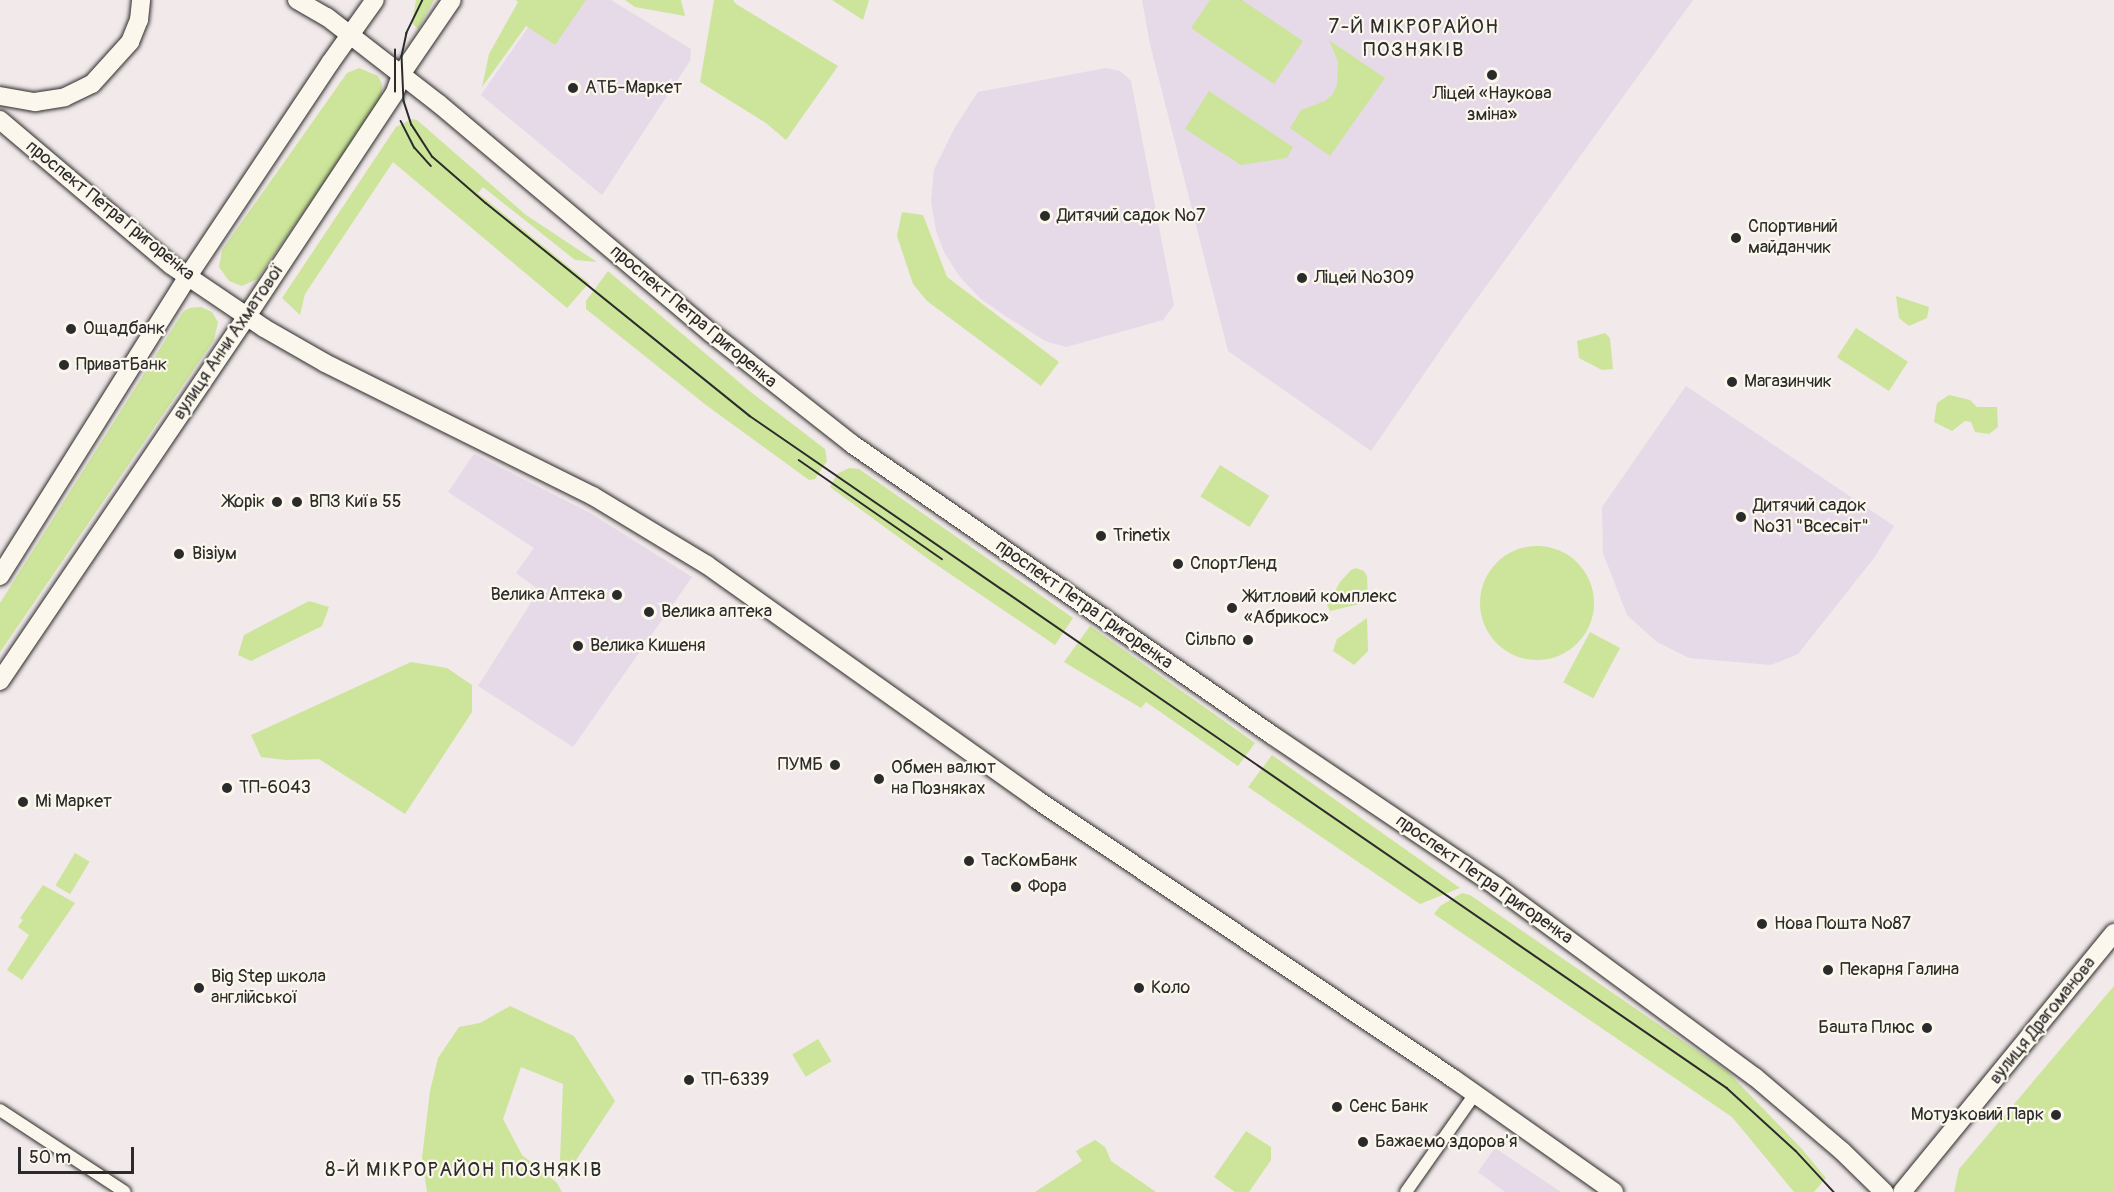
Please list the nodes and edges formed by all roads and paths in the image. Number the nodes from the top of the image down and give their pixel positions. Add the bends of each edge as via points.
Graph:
1 (141, 0) edge
2 (297, 0) edge
3 (375, 0) edge
4 (452, 0) edge
5 (350, 38) junction
6 (401, 75) junction
7 (0, 96) edge
8 (0, 120) edge
9 (188, 276) junction
10 (247, 316) junction
11 (0, 576) edge
12 (0, 681) edge
13 (2114, 933) edge
14 (1475, 1094) junction
15 (0, 1110) edge
16 (125, 1192) edge
17 (1406, 1192) edge
18 (1614, 1192) edge
19 (1884, 1192) edge
20 (1902, 1192) edge

1 - 7 main road via 139,20 130,42 92,84 65,97 35,102
2 - 5 main road, проспект Петра Григоренка via 327,17
3 - 5 main road
4 - 6 main road, вулиця Анни Ахматової
5 - 6 main road, проспект Петра Григоренка
5 - 9 main road
6 - 10 main road, вулиця Анни Ахматової via 395,92
6 - 19 main road, проспект Петра Григоренка via 711,333 852,444 1497,887 1755,1077 1842,1150
8 - 9 main road, проспект Петра Григоренка
9 - 10 main road, проспект Петра Григоренка
9 - 11 main road
10 - 12 main road, вулиця Анни Ахматової
10 - 14 main road, проспект Петра Григоренка via 325,363 593,496 707,564 1036,799
13 - 20 main road, вулиця Драгоманова
14 - 17 street
14 - 18 main road, проспект Петра Григоренка
15 - 16 street

